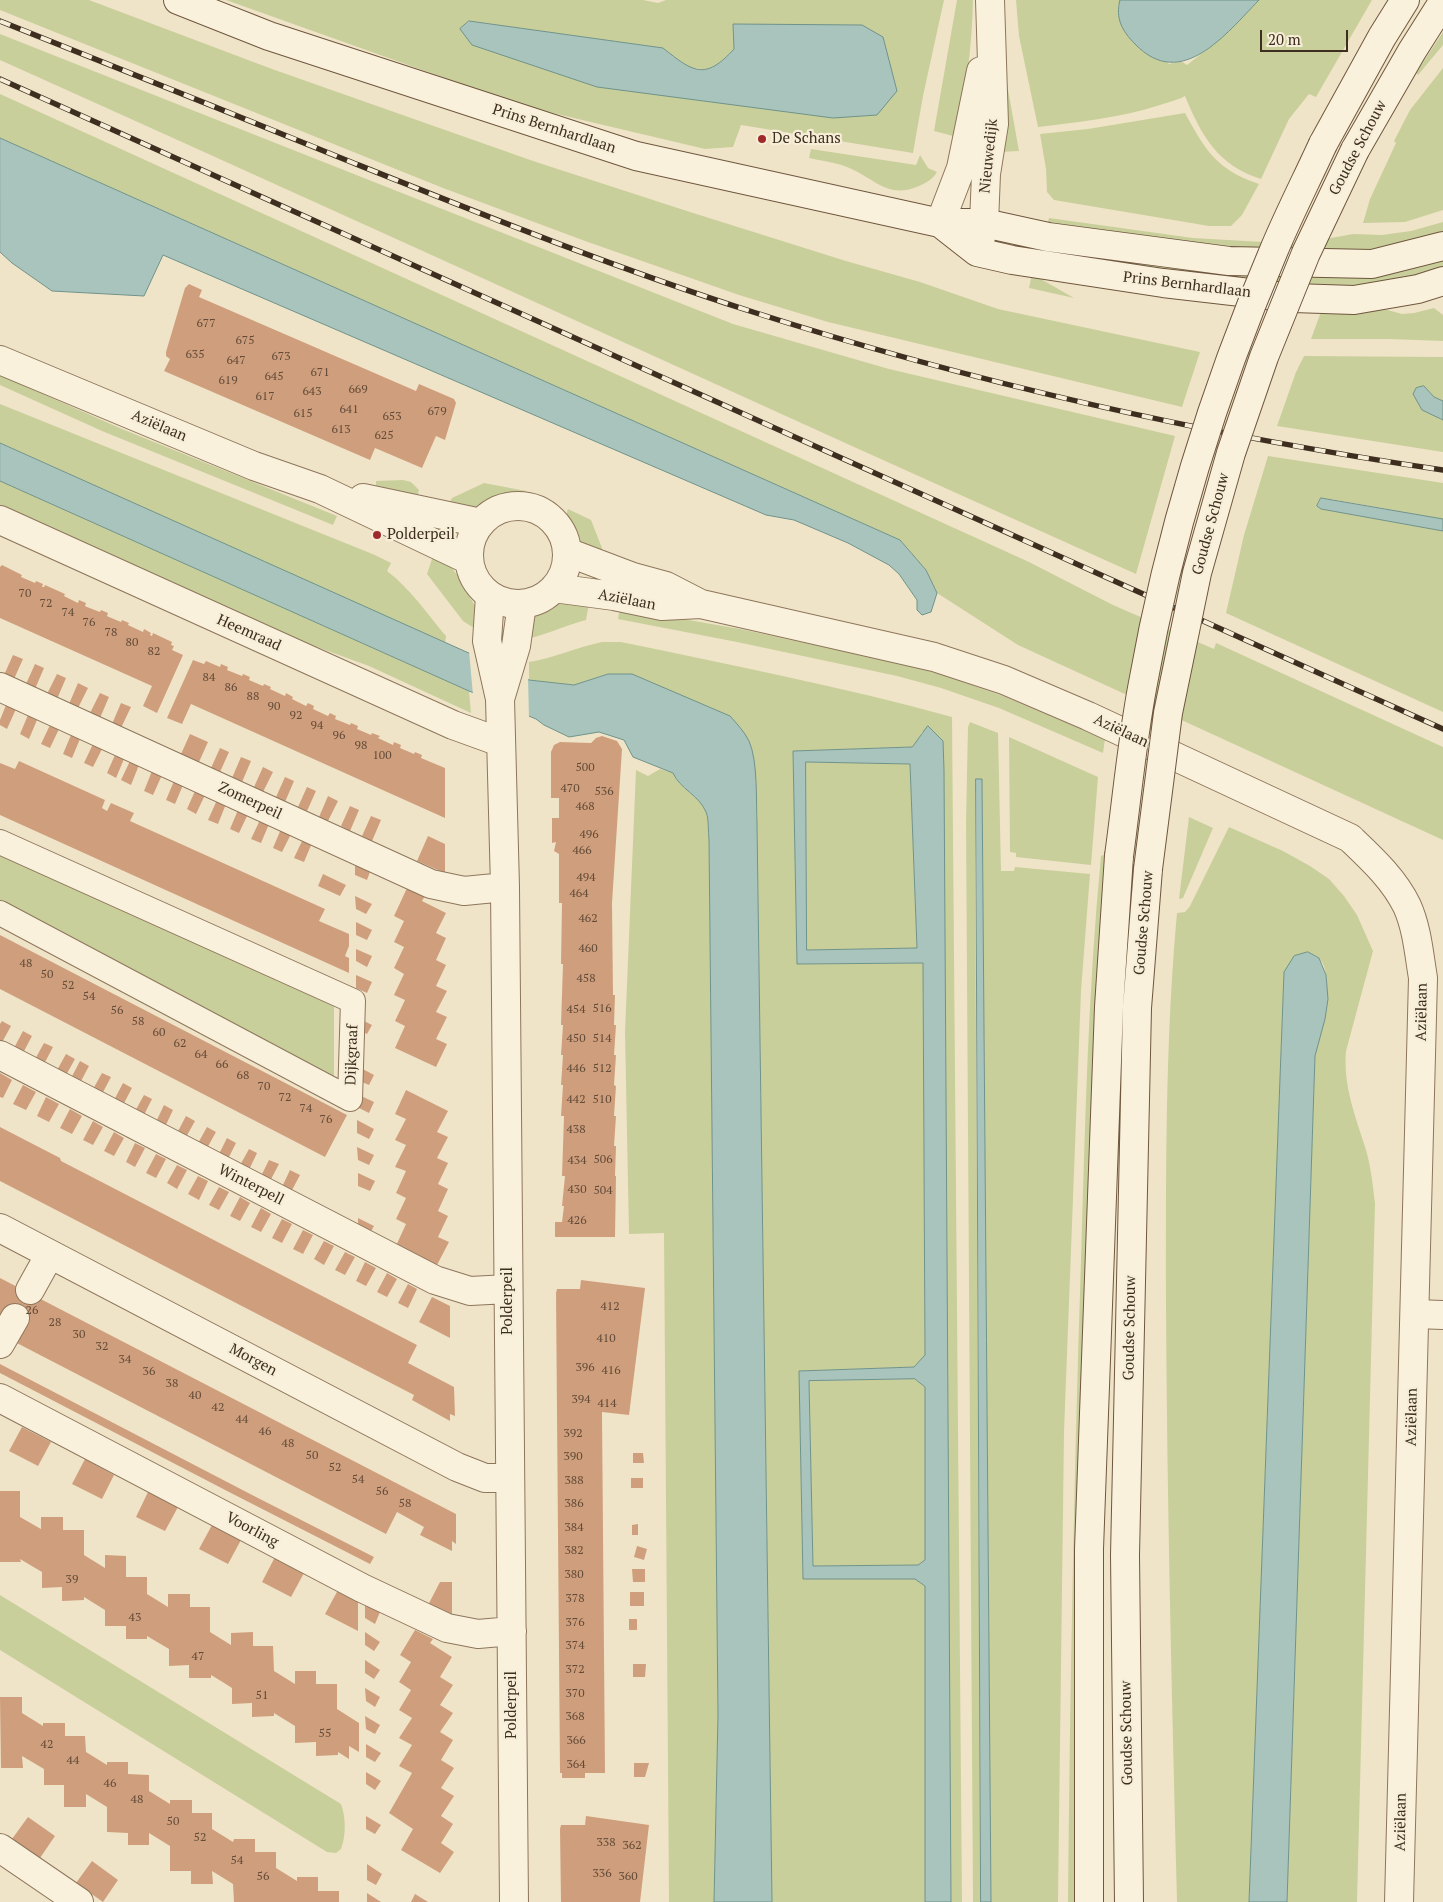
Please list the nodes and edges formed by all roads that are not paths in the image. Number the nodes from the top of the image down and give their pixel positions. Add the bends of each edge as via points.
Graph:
1 (178, 0) edge
2 (990, 0) edge
3 (1405, 0) edge
4 (1443, 2) edge
5 (990, 28) junction
6 (984, 222) junction
7 (940, 223) junction
8 (1443, 246) edge
9 (977, 252) junction
10 (1443, 282) edge
11 (0, 360) edge
12 (320, 489) junction
13 (0, 520) edge
14 (481, 523) junction
15 (566, 552) junction
16 (469, 560) junction
17 (554, 588) junction
18 (490, 596) junction
19 (522, 604) junction
20 (701, 604) junction
21 (500, 665) junction
22 (0, 688) edge
23 (500, 742) junction
24 (0, 842) edge
25 (504, 887) junction
26 (0, 913) edge
27 (0, 1055) edge
28 (0, 1228) edge
29 (50, 1254) junction
30 (508, 1289) junction
31 (30, 1290) dead end
32 (1415, 1314) junction
33 (1443, 1315) edge
34 (15, 1318) dead end
35 (0, 1344) edge
36 (0, 1398) edge
37 (509, 1478) junction
38 (512, 1631) junction
39 (0, 1848) edge
40 (80, 1902) edge
41 (514, 1902) edge
42 (1089, 1902) edge
43 (1129, 1902) edge
44 (1399, 1902) edge

1 - 7 street, Prins Bernhardlaan via 269,36 636,156
2 - 5 street, Nieuwedijk
3 - 42 street, Goudse Schouw, bridge via 1323,144 1274,250 1232,359 1202,444 1164,583 1142,684 1119,856 1109,1007 1088,1549
4 - 43 street, Goudse Schouw, bridge via 1354,150 1306,253 1264,357 1231,453 1197,573 1168,714 1148,869 1137,1008 1125,1545
5 - 6 street, Nieuwedijk via 994,124 986,174
5 - 7 street, Nieuwedijk via 961,168
6 - 7 street, Prins Bernhardlaan
6 - 8 street, Prins Bernhardlaan via 1048,237 1229,261 1372,264
6 - 9 street, Nieuwedijk
7 - 9 street, Prins Bernhardlaan
9 - 10 street, Prins Bernhardlaan via 1163,284 1293,298 1354,300
11 - 12 street, Aziëlaan via 254,466
12 - 14 street, Aziëlaan
12 - 16 street, Aziëlaan
13 - 23 street, Heemraad via 454,725
14 - 15 street via 503,509 529,508 555,524 561,532
14 - 16 street via 471,540
15 - 17 street via 566,565
15 - 20 street, Aziëlaan via 666,586
16 - 18 street via 475,580
17 - 19 street via 540,599
17 - 20 street, Aziëlaan via 662,606
18 - 19 street via 505,603
18 - 21 street, Polderpeil via 487,640
19 - 21 street via 516,646
20 - 32 street, Aziëlaan via 934,657 1004,680 1350,838 1377,864 1407,906 1417,939 1423,978
21 - 23 street, Polderpeil
22 - 25 street, Zomerpeil via 431,884 464,891
23 - 25 street, Polderpeil
24 - 26 street, Dijkgraaf via 353,1001 350,1099
25 - 30 street, Polderpeil
27 - 30 street, Winterpell via 435,1280 470,1291
28 - 29 street, Morgen
29 - 31 street
29 - 37 street, Morgen via 457,1467 485,1478
30 - 37 street, Polderpeil
32 - 33 street
32 - 44 street, Aziëlaan
34 - 35 street
36 - 38 street, Voorling via 362,1588 448,1628 478,1634
37 - 38 street, Polderpeil
38 - 41 street, Polderpeil
39 - 40 street

